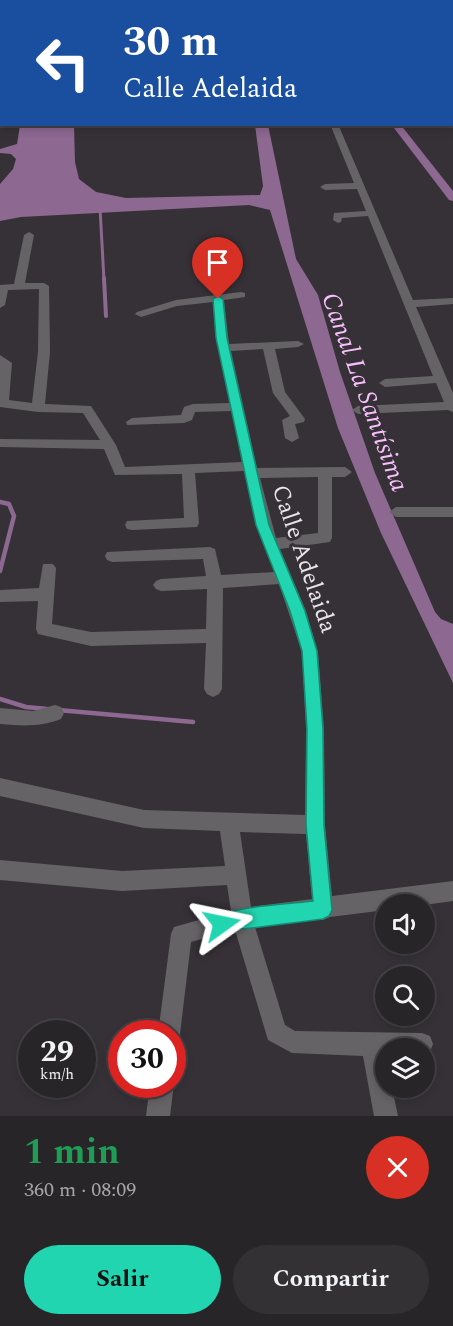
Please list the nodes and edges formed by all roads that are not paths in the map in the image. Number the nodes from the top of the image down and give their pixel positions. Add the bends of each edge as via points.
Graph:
1 (335, 126) edge
2 (360, 186) junction
3 (325, 187) dead end
4 (372, 213) junction
5 (338, 220) dead end
6 (29, 235) dead end
7 (19, 286) junction
8 (241, 295) dead end
9 (218, 299) junction
10 (453, 301) edge
11 (410, 304) junction
12 (0, 305) edge
13 (141, 314) dead end
14 (298, 344) dead end
15 (267, 345) junction
16 (224, 348) junction
17 (0, 359) edge
18 (441, 379) junction
19 (385, 382) dead end
20 (237, 407) junction
21 (452, 407) edge
22 (38, 408) junction
23 (358, 410) dead end
24 (132, 422) dead end
25 (292, 438) dead end
26 (0, 443) edge
27 (110, 445) junction
28 (188, 469) junction
29 (250, 469) junction
30 (345, 472) dead end
31 (325, 473) junction
32 (396, 512) dead end
33 (453, 512) edge
34 (132, 525) dead end
35 (270, 544) junction
36 (111, 556) dead end
37 (48, 568) dead end
38 (285, 578) junction
39 (215, 584) junction
40 (161, 585) dead end
41 (46, 594) junction
42 (0, 596) edge
43 (215, 636) junction
44 (213, 689) dead end
45 (55, 713) dead end
46 (0, 716) edge
47 (0, 787) edge
48 (229, 823) junction
49 (315, 825) junction
50 (0, 870) edge
51 (235, 875) junction
52 (452, 896) edge
53 (323, 910) junction
54 (242, 918) junction
55 (170, 1020) edge
56 (372, 1045) junction
57 (375, 1045) edge
58 (160, 1098) edge
59 (158, 1116) edge
60 (386, 1116) edge

1 - 2 street
2 - 3 street
2 - 4 street
4 - 5 street via 338,215
4 - 11 street
6 - 7 street
7 - 12 street via 3,287
7 - 22 street via 44,286 44,352
8 - 9 street
9 - 13 street via 176,303
9 - 16 street, Calle Adelaida
10 - 11 street
11 - 18 street
14 - 15 street
15 - 16 street
15 - 25 street via 279,393 299,419 288,420
16 - 20 street, Calle Adelaida
17 - 22 street via 6,363 2,403
18 - 19 street
18 - 21 street
20 - 24 street via 193,408 184,419
20 - 29 street, Calle Adelaida
21 - 23 street
22 - 27 street via 87,409
26 - 27 street
27 - 28 street via 120,472
28 - 29 street
28 - 34 street via 192,523
29 - 31 street
29 - 35 street, Calle Adelaida
30 - 31 street
31 - 35 street via 325,538
32 - 33 street
35 - 38 street, Calle Adelaida
36 - 39 street via 210,553
37 - 41 street
38 - 39 street
38 - 49 street, Calle Adelaida via 310,651
39 - 40 street
39 - 43 street
41 - 42 street
41 - 43 street via 44,629 91,639
43 - 44 street
45 - 46 street via 33,719
47 - 48 street via 144,819
48 - 49 street
48 - 51 street
49 - 53 street, Calle Adelaida
50 - 51 street via 122,881
51 - 54 street
52 - 53 street
53 - 54 street
54 - 55 street via 181,934
54 - 56 street via 269,1015 281,1037 292,1042
56 - 57 street
56 - 60 street
58 - 59 street

